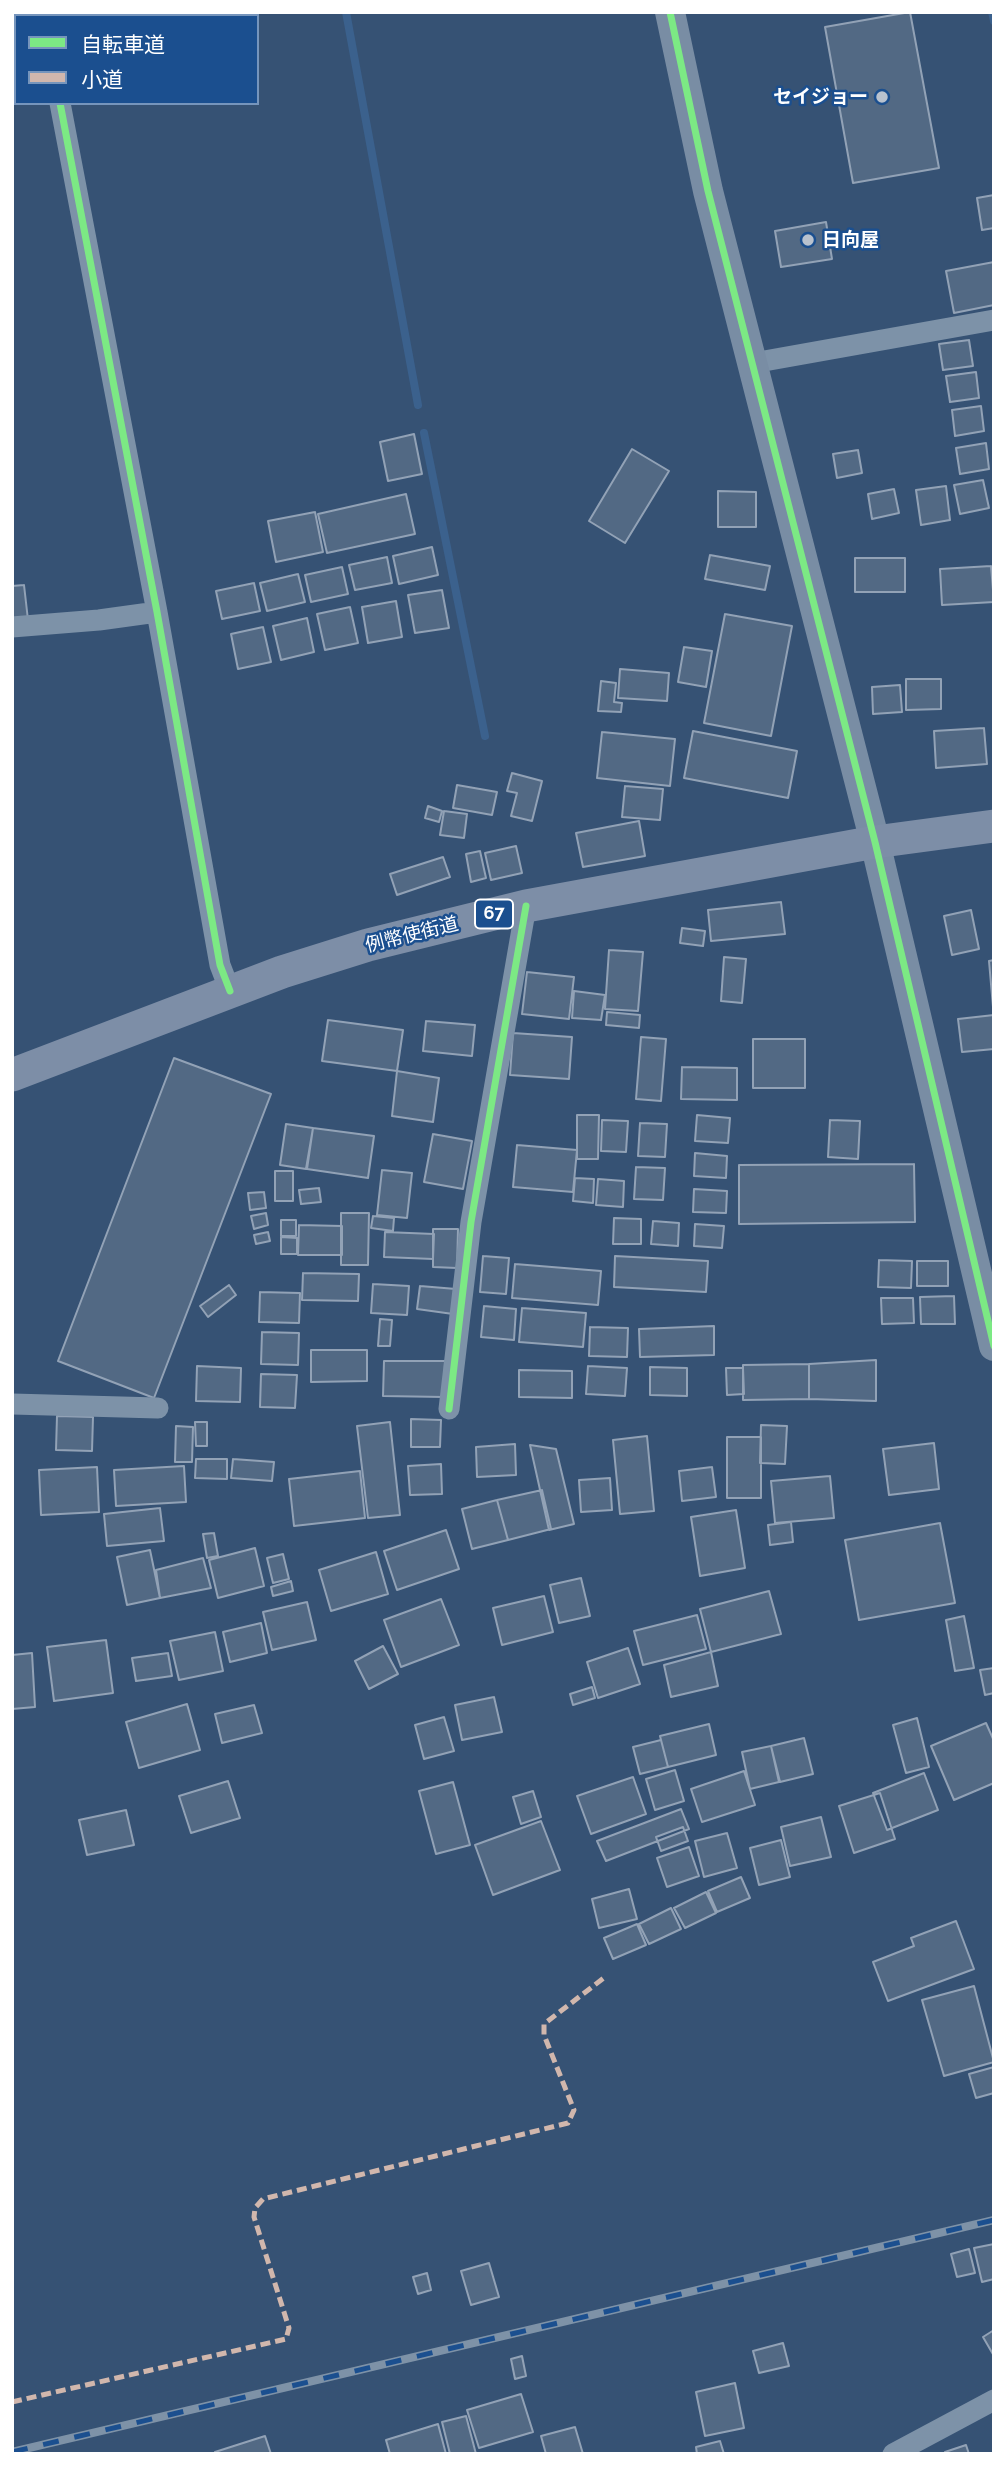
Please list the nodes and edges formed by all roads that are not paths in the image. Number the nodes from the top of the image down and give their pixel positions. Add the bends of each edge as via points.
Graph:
1 (670, 12) edge
2 (60, 105) edge
3 (994, 320) edge
4 (752, 363) junction
5 (157, 612) junction
6 (12, 627) edge
7 (994, 826) edge
8 (875, 842) junction
9 (526, 906) junction
10 (230, 991) junction
11 (12, 1074) edge
12 (994, 1346) edge
13 (12, 1404) edge
14 (158, 1408) dead end
15 (449, 1409) dead end
16 (994, 2400) edge
17 (893, 2454) edge

1 - 4 street via 708,191
2 - 5 street
3 - 4 street
4 - 8 street
5 - 6 street
5 - 10 street via 220,965
7 - 8 main road, 例幣使街道 / 67
8 - 9 main road, 例幣使街道 / 67
8 - 12 street
9 - 10 main road, 例幣使街道 / 67 via 320,959
9 - 15 street via 471,1222
10 - 11 main road, 例幣使街道 / 67
13 - 14 street
16 - 17 street

